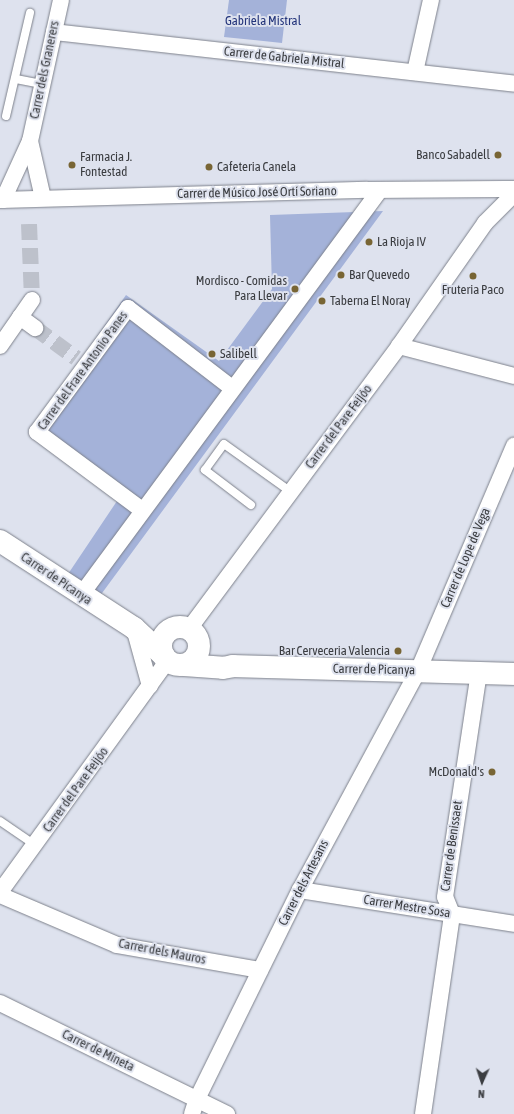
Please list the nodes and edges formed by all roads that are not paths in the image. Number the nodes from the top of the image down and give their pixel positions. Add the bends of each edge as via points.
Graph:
1 (61, 0) edge
2 (431, 0) edge
3 (30, 14) dead end
4 (54, 32) junction
5 (415, 72) junction
6 (16, 79) junction
7 (42, 84) junction
8 (514, 84) edge
9 (6, 116) dead end
10 (30, 141) junction
11 (492, 189) junction
12 (514, 189) edge
13 (380, 190) junction
14 (514, 194) edge
15 (43, 198) junction
16 (1, 202) edge
17 (485, 222) junction
18 (32, 300) tunnel mouth
19 (20, 317) junction
20 (35, 328) tunnel mouth
21 (0, 346) edge
22 (399, 346) junction
23 (514, 376) edge
24 (232, 388) junction
25 (514, 446) edge
26 (291, 492) junction
27 (251, 505) dead end
28 (142, 510) junction
29 (0, 541) edge
30 (80, 595) junction
31 (134, 628) junction
32 (166, 633) junction
33 (194, 636) junction
34 (172, 660) junction
35 (233, 666) junction
36 (418, 671) junction
37 (478, 673) junction
38 (514, 674) edge
39 (150, 686) junction
40 (0, 821) edge
41 (35, 844) junction
42 (300, 890) junction
43 (0, 892) edge
44 (0, 895) edge
45 (452, 914) junction
46 (514, 924) edge
47 (260, 970) junction
48 (0, 1003) edge
49 (194, 1107) edge
50 (227, 1114) edge
51 (423, 1114) edge

1 - 4 street, Carrer dels Granerers
2 - 5 street
3 - 6 lane
4 - 5 street, Carrer de Gabriela Mistral
4 - 7 street, Carrer dels Granerers
5 - 8 street, Carrer de Gabriela Mistral
6 - 7 lane
6 - 9 lane
7 - 10 street, Carrer dels Granerers
10 - 15 street, Carrer dels Granerers
10 - 16 street, Carrer dels Granerers
11 - 12 street, Carrer de Músico José Ortí Soriano
11 - 13 street, Carrer de Músico José Ortí Soriano
11 - 17 street, Carrer del Pare Feijóo
13 - 15 street, Carrer de Músico José Ortí Soriano
13 - 24 street
14 - 17 street, Carrer del Pare Feijóo
15 - 16 street, Carrer de Músico José Ortí Soriano
17 - 22 street, Carrer del Pare Feijóo
18 - 19 street
19 - 20 street
19 - 21 street
22 - 23 street
22 - 26 street, Carrer del Pare Feijóo
24 - 28 street
24 - 28 street, Carrer del Frare Antonio Panes via 128,308 81,362 37,432
25 - 36 street, Carrer de Lope de Vega
26 - 27 lane via 224,444 204,470
26 - 33 street, Carrer del Pare Feijóo
28 - 30 street
29 - 30 street, Carrer de Picanya
30 - 31 street, Carrer de Picanya
31 - 32 street, Carrer de Picanya
31 - 34 street, Carrer de Picanya
31 - 39 street
32 - 33 street via 177,627
32 - 34 street via 161,644
33 - 34 street via 197,655
33 - 35 street
34 - 35 street, Carrer de Picanya via 223,668
34 - 39 street, Carrer del Pare Feijóo
35 - 36 street, Carrer de Picanya
36 - 37 street, Carrer de Picanya
36 - 42 street, Carrer dels Artesans
37 - 38 street, Carrer de Picanya
37 - 45 street, Carrer de Benissaet via 445,897
39 - 41 street, Carrer del Pare Feijóo
40 - 41 lane
41 - 43 street, Carrer del Pare Feijóo
42 - 45 street, Carrer Mestre Sosa
42 - 47 street, Carrer dels Artesans
44 - 47 street, Carrer dels Mauros via 117,945
45 - 46 street, Carrer Mestre Sosa
45 - 51 street, Carrer de Benissaet
47 - 49 street, Carrer dels Artesans
48 - 49 street, Carrer de Mineta
49 - 50 street

